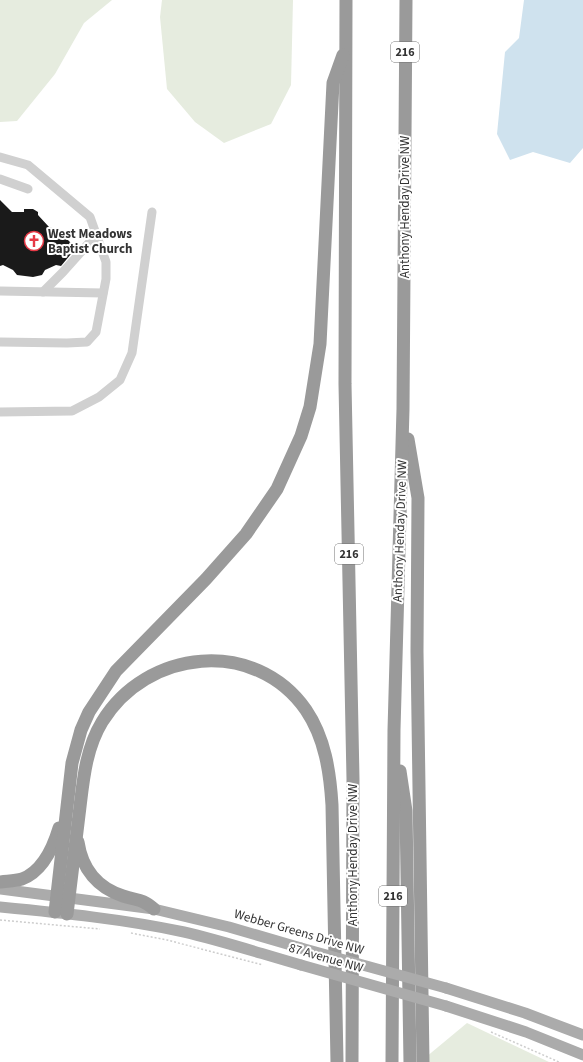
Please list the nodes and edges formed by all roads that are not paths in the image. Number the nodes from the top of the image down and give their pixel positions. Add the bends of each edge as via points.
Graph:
1 (346, 0) edge
2 (406, 0) edge
3 (346, 46) junction
4 (0, 157) edge
5 (0, 179) edge
6 (28, 190) dead end
7 (152, 212) dead end
8 (97, 234) junction
9 (0, 290) edge
10 (43, 292) junction
11 (103, 293) junction
12 (0, 342) edge
13 (403, 410) junction
14 (0, 412) edge
15 (394, 730) junction
16 (68, 799) junction
17 (77, 828) junction
18 (0, 882) edge
19 (0, 889) edge
20 (63, 896) junction
21 (0, 907) edge
22 (154, 909) junction
23 (61, 913) junction
24 (583, 1035) edge
25 (583, 1055) edge
26 (337, 1062) edge
27 (352, 1062) edge
28 (392, 1062) edge
29 (410, 1062) edge
30 (423, 1062) edge

1 - 3 highway, Anthony Henday Drive NW / 216
2 - 13 highway, Anthony Henday Drive NW / 216
3 - 16 highway via 333,83 318,360 310,406 296,448 276,489 246,534 206,580 135,650 101,692 89,712 78,740 72,763
3 - 27 highway, Anthony Henday Drive NW / 216 via 345,384 353,779
4 - 8 lane via 28,165 90,217
5 - 6 lane
7 - 14 lane via 132,353 120,380 99,397 72,411
8 - 10 lane
8 - 11 lane via 106,262
9 - 10 lane
10 - 11 lane
11 - 12 lane via 96,332 87,342
13 - 15 highway, Anthony Henday Drive NW / 216
13 - 30 highway via 418,498 417,651
15 - 28 highway, Anthony Henday Drive NW / 216
15 - 29 highway via 406,811
16 - 18 highway via 56,839 42,863 33,873 21,879
16 - 20 highway
17 - 20 highway
17 - 22 highway via 83,862 96,880 111,892 144,900
17 - 26 highway via 86,767 97,732 114,704 142,679 179,664 220,662 236,664 262,673 286,690 305,710 318,733 330,776
19 - 20 main road, Webber Greens Drive NW
20 - 22 main road, Webber Greens Drive NW
20 - 23 highway
21 - 23 main road
22 - 24 main road, Webber Greens Drive NW, bridge via 215,923 446,988
23 - 25 main road, 87 Avenue NW, bridge via 185,933 446,1006 520,1030

